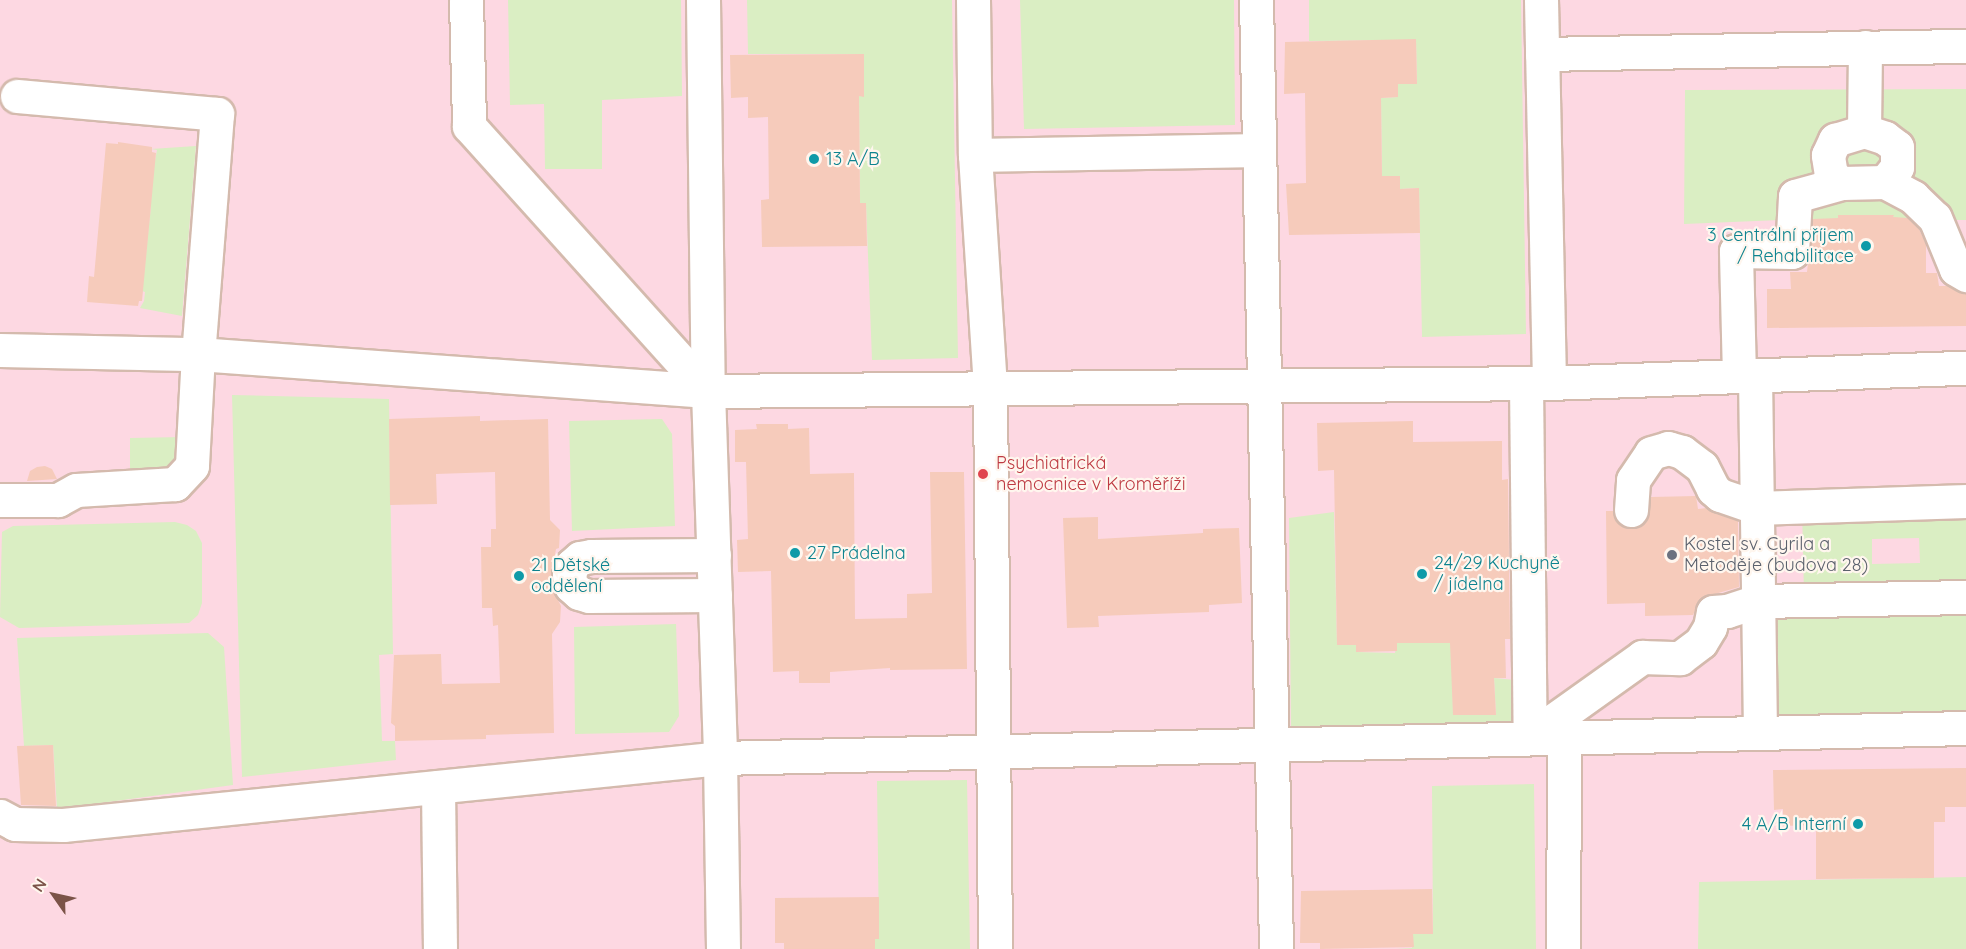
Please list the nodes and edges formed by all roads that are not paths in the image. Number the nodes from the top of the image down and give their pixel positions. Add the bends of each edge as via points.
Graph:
1 (466, 0) edge
2 (703, 0) edge
3 (973, 0) edge
4 (1256, 0) edge
5 (1541, 0) edge
6 (1966, 46) edge
7 (1865, 48) junction
8 (1542, 54) junction
9 (17, 96) dead end
10 (1864, 131) junction
11 (1259, 150) junction
12 (975, 155) junction
13 (1884, 182) junction
14 (1842, 183) junction
15 (1966, 275) edge
16 (0, 350) edge
17 (198, 354) junction
18 (1966, 368) edge
19 (1747, 376) junction
20 (1538, 383) junction
21 (1264, 384) junction
22 (990, 387) junction
23 (708, 391) junction
24 (0, 500) edge
25 (1966, 501) edge
26 (1757, 508) junction
27 (1631, 510) dead end
28 (714, 555) junction
29 (715, 595) junction
30 (1966, 597) edge
31 (1758, 601) junction
32 (1966, 728) edge
33 (1760, 733) junction
34 (1530, 737) junction
35 (1564, 739) junction
36 (1271, 746) junction
37 (992, 751) junction
38 (720, 758) junction
39 (438, 787) junction
40 (0, 816) edge
41 (440, 949) edge
42 (723, 949) edge
43 (995, 949) edge
44 (1276, 949) edge
45 (1563, 949) edge

1 - 23 street via 469,126
2 - 23 street
3 - 12 street
4 - 11 street
5 - 8 street
6 - 7 street
7 - 8 street
7 - 10 street
8 - 20 street
9 - 17 street via 217,114
10 - 13 street via 1897,147 1896,167
10 - 14 street via 1835,140 1828,155 1831,175
11 - 12 street
11 - 21 street
12 - 22 street
13 - 14 street
13 - 15 street via 1913,197 1935,218 1956,269
14 - 19 street via 1795,196 1792,252 1736,251
16 - 17 street
17 - 23 street
17 - 24 street via 192,466 174,484 76,490 58,500
18 - 19 street
19 - 20 street
19 - 26 street
20 - 21 street
20 - 34 street
21 - 22 street
21 - 36 street
22 - 23 street
22 - 37 street
23 - 28 street
25 - 26 street
26 - 27 street via 1720,495 1702,467 1668,447 1651,453 1633,480
26 - 31 street
28 - 29 street
28 - 29 street via 591,556 580,558 569,575 571,586 589,596
29 - 38 street
30 - 31 street
31 - 33 street
31 - 34 street via 1713,612 1701,642 1680,658 1642,657
32 - 33 street
33 - 35 street
34 - 35 street
34 - 36 street
35 - 45 street
36 - 37 street
36 - 44 street
37 - 38 street
37 - 43 street
38 - 39 street
38 - 42 street
39 - 40 street via 63,825 15,824
39 - 41 street

